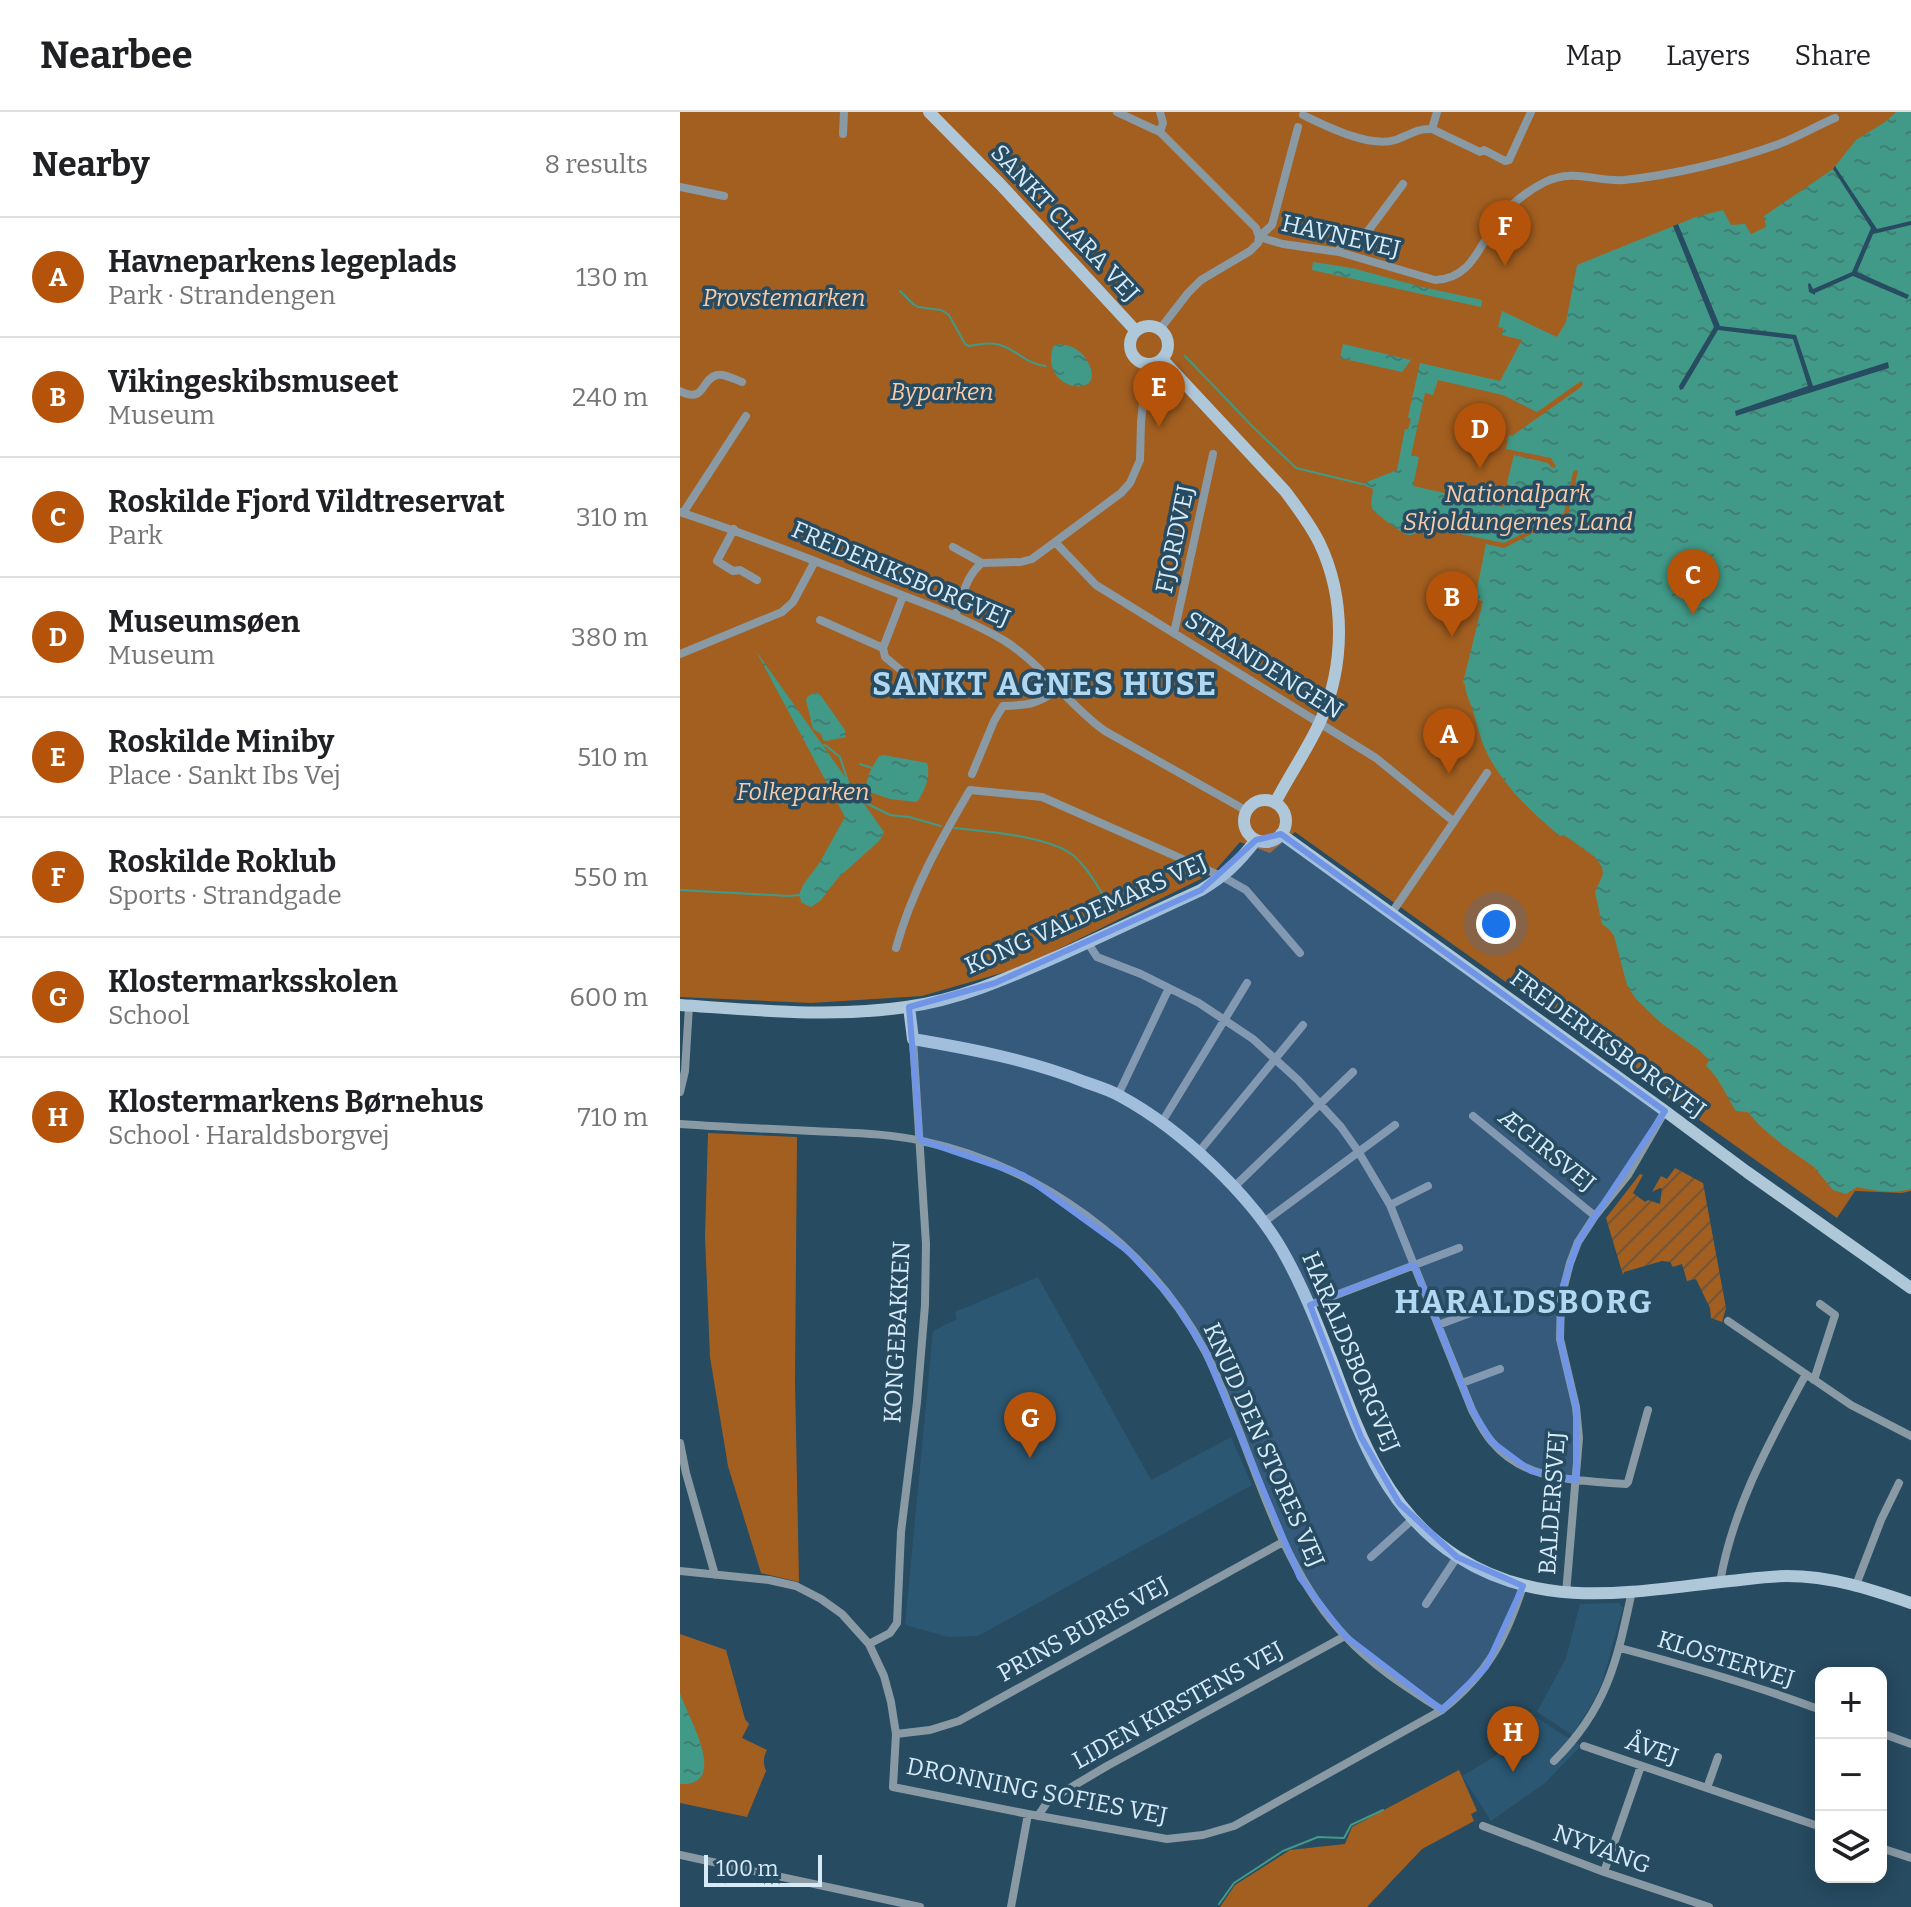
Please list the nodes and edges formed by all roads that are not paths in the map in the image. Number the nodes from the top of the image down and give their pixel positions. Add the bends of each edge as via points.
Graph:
1 (844, 112) edge
2 (929, 112) edge
3 (1117, 112) edge
4 (1160, 112) edge
5 (1437, 112) edge
6 (1531, 112) edge
7 (1835, 118) dead end
8 (1301, 119) edge
9 (1432, 129) junction
10 (1160, 132) junction
11 (843, 134) dead end
12 (1403, 184) dead end
13 (680, 187) edge
14 (724, 196) dead end
15 (1259, 237) junction
16 (1339, 252) junction
17 (1160, 329) junction
18 (1135, 330) junction
19 (1162, 359) junction
20 (1145, 364) junction
21 (742, 382) dead end
22 (680, 391) edge
23 (746, 416) dead end
24 (1213, 454) dead end
25 (682, 512) edge
26 (734, 529) junction
27 (1055, 542) junction
28 (953, 547) dead end
29 (815, 561) junction
30 (982, 563) junction
31 (757, 580) dead end
32 (903, 596) junction
33 (955, 616) junction
34 (820, 620) dead end
35 (1174, 633) junction
36 (883, 648) junction
37 (680, 654) edge
38 (1058, 690) junction
39 (901, 695) dead end
40 (1320, 723) junction
41 (1487, 773) dead end
42 (972, 774) dead end
43 (1275, 803) junction
44 (1247, 811) junction
45 (1453, 821) junction
46 (1281, 834) junction
47 (1256, 840) junction
48 (1223, 877) junction
49 (1391, 914) junction
50 (1088, 943) junction
51 (896, 948) dead end
52 (1300, 953) dead end
53 (1247, 983) dead end
54 (1169, 988) junction
55 (684, 1006) edge
56 (909, 1007) junction
57 (1224, 1020) junction
58 (1303, 1025) dead end
59 (913, 1039) junction
60 (1276, 1059) junction
61 (1353, 1072) dead end
62 (680, 1092) edge
63 (1118, 1095) junction
64 (1320, 1103) junction
65 (1665, 1111) junction
66 (1473, 1116) dead end
67 (1162, 1122) junction
68 (680, 1124) edge
69 (1395, 1125) dead end
70 (920, 1140) junction
71 (1358, 1151) junction
72 (1198, 1153) junction
73 (1428, 1186) dead end
74 (1234, 1187) junction
75 (1390, 1205) junction
76 (1595, 1216) junction
77 (1264, 1222) junction
78 (1459, 1248) dead end
79 (1414, 1265) junction
80 (1911, 1288) edge
81 (1820, 1304) dead end
82 (1310, 1305) junction
83 (1484, 1308) dead end
84 (1728, 1321) dead end
85 (1438, 1325) junction
86 (1500, 1369) dead end
87 (1810, 1377) junction
88 (1462, 1383) junction
89 (1648, 1410) dead end
90 (1911, 1436) edge
91 (680, 1443) edge
92 (683, 1473) edge
93 (1576, 1480) junction
94 (1899, 1483) dead end
95 (1413, 1519) junction
96 (1283, 1542) junction
97 (1371, 1557) dead end
98 (1457, 1557) junction
99 (680, 1571) edge
100 (715, 1575) junction
101 (1720, 1582) junction
102 (1856, 1585) junction
103 (1523, 1586) junction
104 (1632, 1591) junction
105 (1566, 1594) junction
106 (1911, 1603) edge
107 (1426, 1604) dead end
108 (1345, 1636) junction
109 (869, 1644) junction
110 (1620, 1648) junction
111 (1815, 1708) edge
112 (1442, 1710) junction
113 (896, 1734) junction
114 (1887, 1735) edge
115 (1911, 1744) edge
116 (1584, 1746) dead end
117 (1718, 1757) dead end
118 (1554, 1761) dead end
119 (1641, 1766) junction
120 (1707, 1788) junction
121 (1033, 1815) junction
122 (1815, 1825) edge
123 (1483, 1826) dead end
124 (1887, 1850) edge
125 (680, 1855) edge
126 (1911, 1858) edge
127 (1604, 1872) junction
128 (920, 1907) edge
129 (1011, 1907) edge
130 (1709, 1907) edge

1 - 11 street
2 - 18 street, SANKT CLARA VEJ
3 - 10 street, HAVNEVEJ
4 - 10 street
5 - 9 street
6 - 9 street via 1505,161
7 - 16 street, HAVNEVEJ via 1782,143 1691,168 1622,180 1558,176 1514,202 1472,261 1450,279 1435,280
8 - 9 street via 1365,140 1393,141
8 - 15 street via 1274,218
10 - 15 street, HAVNEVEJ
12 - 16 street via 1368,231 1343,237
13 - 14 street
15 - 16 street, HAVNEVEJ
15 - 17 street via 1250,251 1201,280
17 - 18 street via 1148,325
17 - 19 street via 1168,344
18 - 20 street via 1130,350
19 - 20 street
19 - 40 street via 1285,491 1319,543 1331,572 1339,631 1337,663
20 - 27 street via 1135,474 1121,493
21 - 22 street via 720,374 698,394
23 - 25 street
24 - 35 street, FJORDVEJ
25 - 26 street, FREDERIKSBORGVEJ
26 - 29 street, FREDERIKSBORGVEJ
26 - 31 street via 717,561
27 - 30 street via 1032,559
27 - 35 street, STRANDENGEN via 1096,585
28 - 30 street
29 - 32 street, FREDERIKSBORGVEJ
29 - 37 street via 782,612
30 - 33 street via 968,579
32 - 33 street, FREDERIKSBORGVEJ
32 - 36 street
33 - 38 street, FREDERIKSBORGVEJ via 1024,654
34 - 36 street
35 - 40 street, STRANDENGEN
36 - 39 street via 885,657 909,677
38 - 42 street via 1031,705 1003,706
38 - 44 street, FREDERIKSBORGVEJ via 1105,731
40 - 43 street
40 - 45 street, STRANDENGEN via 1376,758
41 - 45 street
43 - 44 street via 1256,802
43 - 46 street via 1285,817
44 - 47 street via 1244,824
45 - 49 street
46 - 47 street via 1269,841
46 - 49 street, FREDERIKSBORGVEJ
47 - 48 street, KONG VALDEMARS VEJ
48 - 50 street, KONG VALDEMARS VEJ
48 - 51 street via 1042,797 970,790 918,884
48 - 52 street via 1246,890
49 - 65 street, FREDERIKSBORGVEJ
50 - 54 street via 1097,957
50 - 56 street, KONG VALDEMARS VEJ via 995,983
53 - 57 street
54 - 57 street
54 - 63 street
55 - 56 street, KONG VALDEMARS VEJ via 857,1013
55 - 62 street via 685,1071
56 - 59 street, KONGEBAKKEN
57 - 60 street
57 - 67 street
58 - 60 street
59 - 63 street, HARALDSBORGVEJ via 1035,1065
59 - 70 street, KONGEBAKKEN
60 - 64 street
60 - 72 street
61 - 64 street
63 - 67 street, HARALDSBORGVEJ
64 - 71 street
64 - 74 street
65 - 76 street, BALDERSVEJ via 1628,1175
65 - 80 street, FREDERIKSBORGVEJ
66 - 76 street, ÆGIRSVEJ
67 - 72 street, HARALDSBORGVEJ
68 - 70 street, KNUD DEN STORES VEJ
69 - 71 street
70 - 96 street, KNUD DEN STORES VEJ via 1000,1165 1049,1190 1113,1236 1173,1300 1216,1375
70 - 109 street, KONGEBAKKEN via 924,1334 901,1532 897,1623
71 - 75 street
71 - 77 street
72 - 74 street, HARALDSBORGVEJ
73 - 75 street
74 - 77 street, HARALDSBORGVEJ
75 - 79 street
76 - 93 street, BALDERSVEJ via 1578,1242 1559,1309 1560,1339 1576,1407
77 - 82 street, HARALDSBORGVEJ
78 - 79 street
79 - 82 street
79 - 85 street
81 - 87 street via 1835,1315
82 - 95 street, HARALDSBORGVEJ via 1361,1437 1383,1481
83 - 85 street
84 - 87 street
85 - 88 street
86 - 88 street
87 - 90 street
87 - 101 street via 1766,1449 1741,1505
88 - 93 street via 1484,1432 1499,1449 1531,1471
89 - 93 street via 1626,1484
91 - 92 street
92 - 100 street
93 - 105 street, BALDERSVEJ
94 - 102 street
95 - 97 street
95 - 98 street, HARALDSBORGVEJ
96 - 108 street, KNUD DEN STORES VEJ via 1300,1578
96 - 113 street, PRINS BURIS VEJ via 959,1721
98 - 103 street, HARALDSBORGVEJ
98 - 107 street
99 - 100 street, DRONNING SOFIES VEJ
100 - 109 street, DRONNING SOFIES VEJ via 796,1586 842,1614
101 - 102 street, HARALDSBORGVEJ via 1783,1576
101 - 104 street, HARALDSBORGVEJ
102 - 106 street, HARALDSBORGVEJ
103 - 105 street, HARALDSBORGVEJ
103 - 112 street, DRONNING SOFIES VEJ via 1486,1667
104 - 105 street, HARALDSBORGVEJ
104 - 110 street
108 - 112 street, KNUD DEN STORES VEJ via 1390,1677
108 - 121 street, LIDEN KIRSTENS VEJ via 1085,1779
109 - 113 street, DRONNING SOFIES VEJ via 884,1676
110 - 111 street, KLOSTERVEJ
110 - 118 street via 1596,1709
112 - 121 street, DRONNING SOFIES VEJ via 1234,1826 1203,1835 1167,1839
113 - 121 street, DRONNING SOFIES VEJ via 893,1787
114 - 115 street
116 - 119 street, ÅVEJ
117 - 120 street
119 - 120 street, ÅVEJ
119 - 127 street
120 - 122 street, ÅVEJ
121 - 129 street
123 - 127 street, NYVANG
124 - 126 street
125 - 128 street
127 - 130 street, NYVANG

